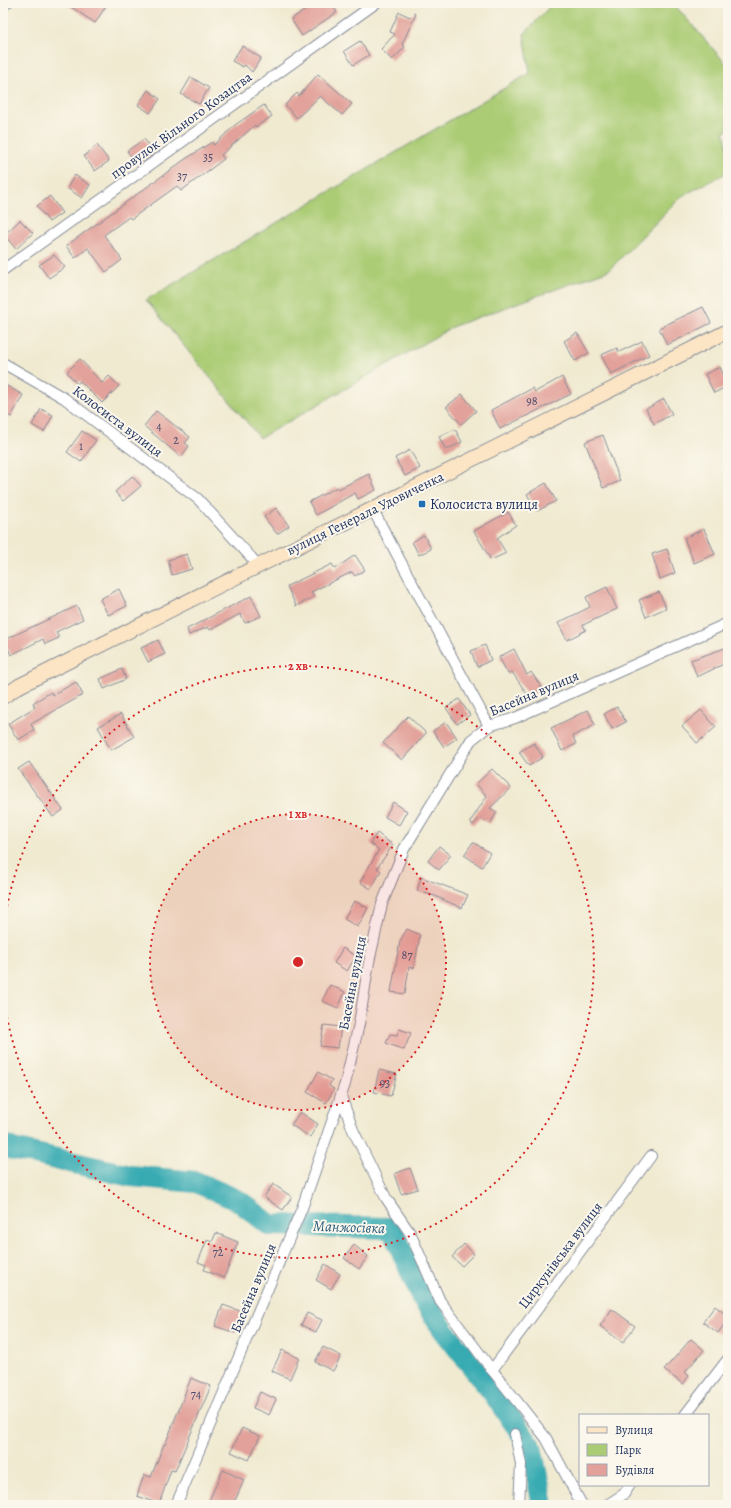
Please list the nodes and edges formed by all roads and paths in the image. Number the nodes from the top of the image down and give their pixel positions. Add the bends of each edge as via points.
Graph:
1 (7, 3) edge
2 (376, 3) edge
3 (3, 6) edge
4 (3, 270) edge
5 (728, 331) edge
6 (3, 363) edge
7 (373, 510) junction
8 (258, 565) junction
9 (728, 623) edge
10 (3, 697) edge
11 (489, 726) junction
12 (341, 1096) junction
13 (651, 1156) dead end
14 (728, 1359) edge
15 (492, 1370) junction
16 (685, 1414) edge
17 (515, 1434) dead end
18 (629, 1486) edge
19 (176, 1505) edge
20 (519, 1505) edge
21 (582, 1505) edge
22 (606, 1505) edge

1 - 3 street
2 - 4 street, провулок Вільного Козацтва
5 - 7 main road, вулиця Генерала Удовиченка
6 - 8 street, Колосиста вулиця via 64,398 198,498
7 - 8 main road, вулиця Генерала Удовиченка
7 - 11 street
8 - 10 main road, вулиця Генерала Удовиченка via 19,686
9 - 11 street, Басейна вулиця via 515,718
11 - 12 street, Басейна вулиця via 471,740 456,761 404,849 382,904 359,1024
12 - 15 street via 352,1130 386,1198 410,1233 440,1301
12 - 19 street, Басейна вулиця via 302,1208
13 - 15 street, Циркунівська вулиця
14 - 16 street
15 - 21 street via 546,1438
17 - 20 street via 521,1464
18 - 22 street via 624,1494

